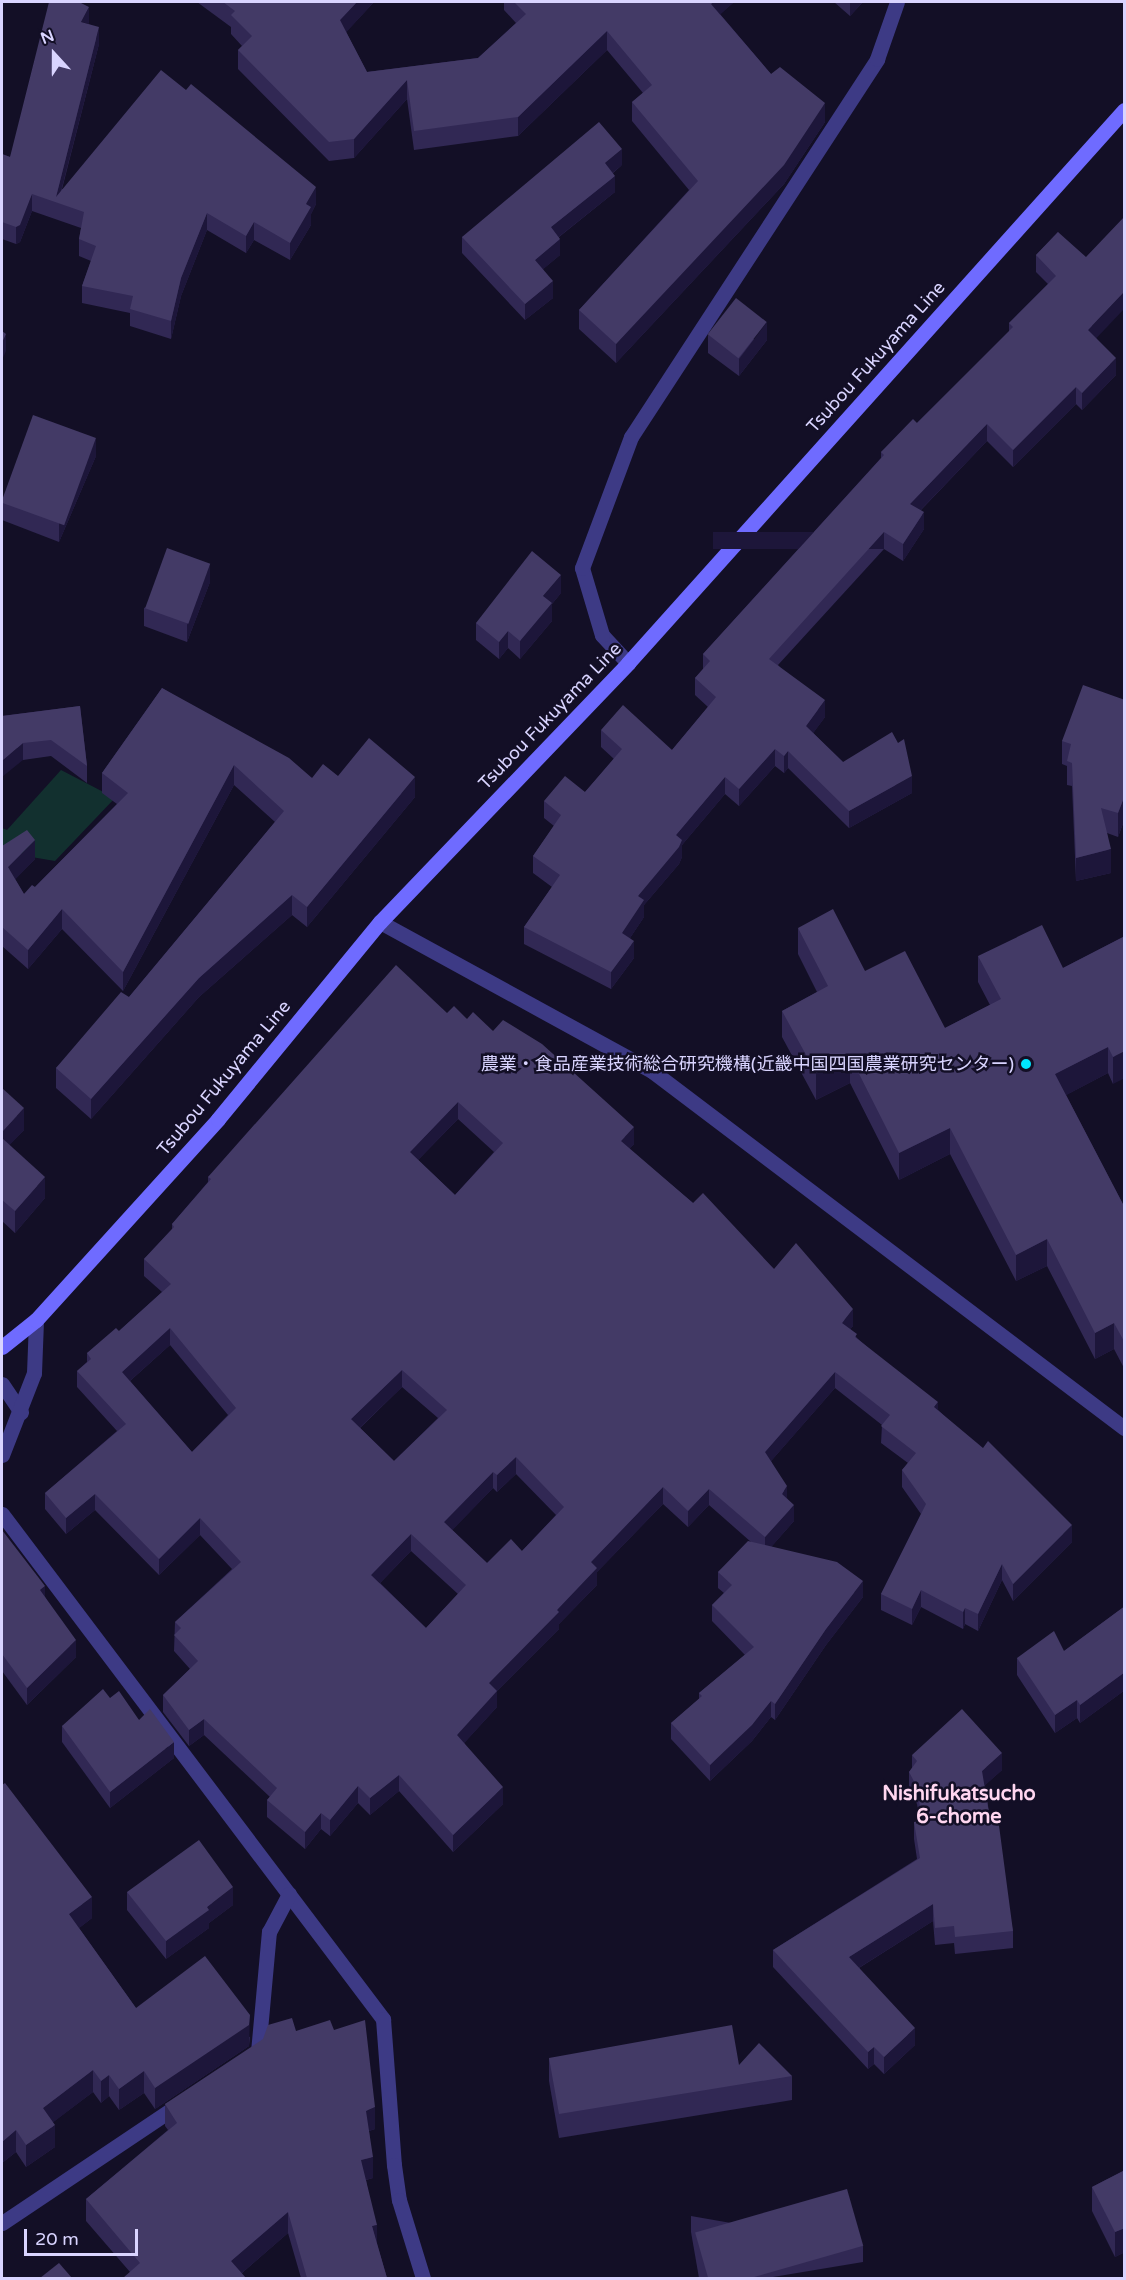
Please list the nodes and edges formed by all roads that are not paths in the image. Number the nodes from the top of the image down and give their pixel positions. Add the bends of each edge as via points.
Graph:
1 (897, 2) edge
2 (1125, 110) edge
3 (628, 663) junction
4 (380, 922) junction
5 (36, 1320) junction
6 (2, 1347) edge
7 (2, 1384) edge
8 (21, 1412) junction
9 (1125, 1428) edge
10 (2, 1455) edge
11 (2, 1514) edge
12 (289, 1894) junction
13 (238, 2065) edge
14 (199, 2091) edge
15 (2, 2223) edge
16 (423, 2278) edge

1 - 3 street via 877,59 631,437 582,568 602,635
2 - 3 main road, Tsubou Fukuyama Line
3 - 4 main road, Tsubou Fukuyama Line
4 - 5 main road, Tsubou Fukuyama Line via 218,1119
4 - 9 street via 652,1071
5 - 6 main road, Tsubou Fukuyama Line
5 - 8 street via 34,1373
7 - 8 street
8 - 10 street
11 - 12 street
12 - 13 street via 269,1932 258,2052
12 - 16 street via 383,2019 399,2200
14 - 15 street

